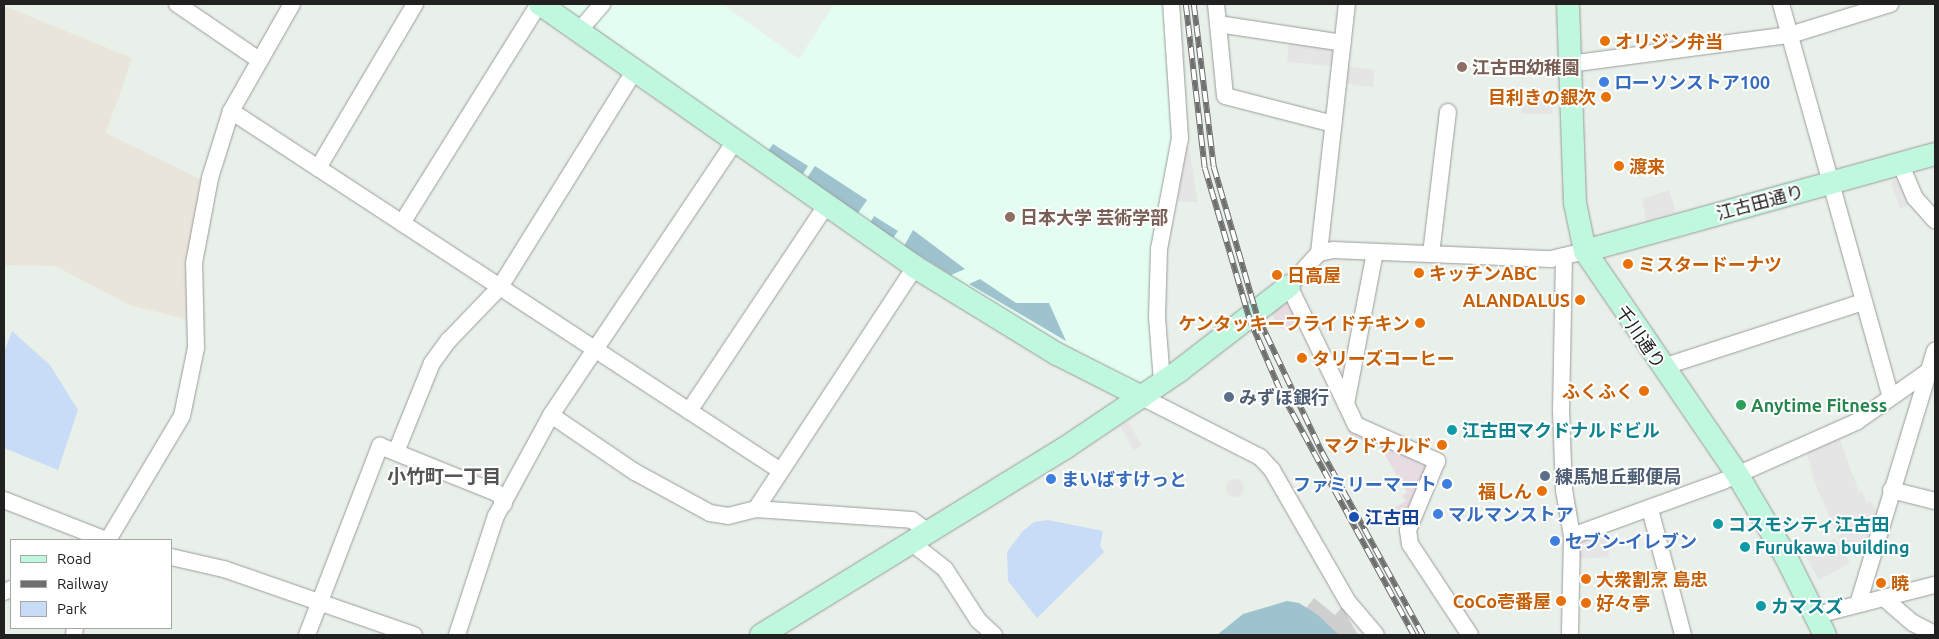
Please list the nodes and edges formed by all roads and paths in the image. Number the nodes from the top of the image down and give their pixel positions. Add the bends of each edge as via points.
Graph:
1 (177, 4) edge
2 (292, 4) edge
3 (415, 4) edge
4 (539, 4) edge
5 (602, 4) edge
6 (1171, 4) edge
7 (1216, 4) edge
8 (1347, 4) edge
9 (1568, 4) edge
10 (1781, 4) edge
11 (1890, 4) edge
12 (1218, 24) junction
13 (578, 32) junction
14 (1790, 35) junction
15 (1342, 43) junction
16 (259, 60) junction
17 (1569, 64) junction
18 (633, 73) junction
19 (231, 112) junction
20 (1448, 112) dead end
21 (1334, 124) junction
22 (734, 143) junction
23 (1935, 154) edge
24 (1900, 163) junction
25 (318, 168) junction
26 (1833, 183) junction
27 (824, 207) junction
28 (1935, 220) edge
29 (402, 223) junction
30 (1375, 252) junction
31 (1319, 253) junction
32 (1574, 253) junction
33 (1431, 254) junction
34 (914, 267) junction
35 (1289, 286) junction
36 (500, 287) junction
37 (1863, 302) junction
38 (596, 349) junction
39 (1935, 350) edge
40 (1663, 367) junction
41 (1930, 375) edge
42 (1162, 382) junction
43 (1142, 397) junction
44 (1891, 397) junction
45 (1346, 404) junction
46 (689, 411) junction
47 (551, 415) junction
48 (396, 452) junction
49 (781, 471) junction
50 (1737, 474) junction
51 (1891, 490) junction
52 (4, 500) edge
53 (1935, 501) edge
54 (504, 504) junction
55 (756, 509) junction
56 (1650, 509) junction
57 (1572, 536) junction
58 (920, 537) junction
59 (104, 539) edge
60 (108, 539) edge
61 (172, 557) edge
62 (1935, 585) edge
63 (1884, 598) junction
64 (320, 602) junction
65 (1858, 604) junction
66 (1816, 615) junction
67 (1935, 634) edge
68 (307, 635) edge
69 (414, 635) edge
70 (457, 635) edge
71 (761, 635) edge
72 (994, 635) edge
73 (1375, 635) edge
74 (1470, 635) edge
75 (1570, 635) edge
76 (1683, 635) edge
77 (1825, 635) edge

1 - 16 street
2 - 16 street
3 - 25 street
4 - 13 street
4 - 29 street
5 - 13 street
6 - 42 street via 1180,138 1159,249 1157,318
7 - 12 street
8 - 15 street
9 - 17 street, 千川通り
10 - 14 street
11 - 14 street
12 - 15 street
12 - 21 street via 1225,96
13 - 18 street
14 - 17 street
14 - 26 street
15 - 21 street
16 - 19 street
17 - 32 street, 千川通り
18 - 22 street
18 - 36 street
19 - 25 street
19 - 60 street via 210,178 199,230 194,263 196,348 182,416
20 - 33 street
21 - 31 street
22 - 27 street
22 - 38 street
23 - 24 street, 江古田通り
24 - 26 street, 江古田通り
24 - 28 street via 1915,198
25 - 29 street
26 - 32 street, 江古田通り
26 - 37 street
27 - 34 street
27 - 46 street
29 - 36 street
30 - 31 street via 1333,250
30 - 33 street
30 - 45 street
31 - 35 street
32 - 33 street via 1551,259
32 - 40 street, 千川通り
32 - 57 street via 1564,490
34 - 43 street via 1057,354
34 - 49 street
35 - 42 street via 1257,315
35 - 45 street
36 - 38 street
36 - 48 street via 449,340 432,363
37 - 40 street
37 - 44 street
38 - 46 street
38 - 47 street
39 - 41 street
40 - 50 street, 千川通り
41 - 44 street
41 - 51 street
42 - 43 street
43 - 58 street
43 - 73 street via 1260,457 1272,470 1348,602
44 - 50 street via 1856,422
45 - 74 street via 1356,424 1436,461 1408,530 1410,544
46 - 49 street
47 - 54 street
47 - 55 street via 635,472 710,513 728,516
48 - 54 street via 499,494
48 - 64 street via 380,446
49 - 55 street
50 - 56 street
50 - 66 street, 千川通り
51 - 53 street
51 - 65 street
52 - 59 street
54 - 70 street via 496,516
55 - 58 street via 912,520
56 - 57 street
56 - 76 street
57 - 75 street
58 - 71 street
58 - 72 street via 946,569 978,620
61 - 64 street via 224,569
62 - 63 street
63 - 65 street
63 - 67 street via 1913,623
64 - 68 street
64 - 69 street
65 - 66 street
66 - 77 street, 千川通り

